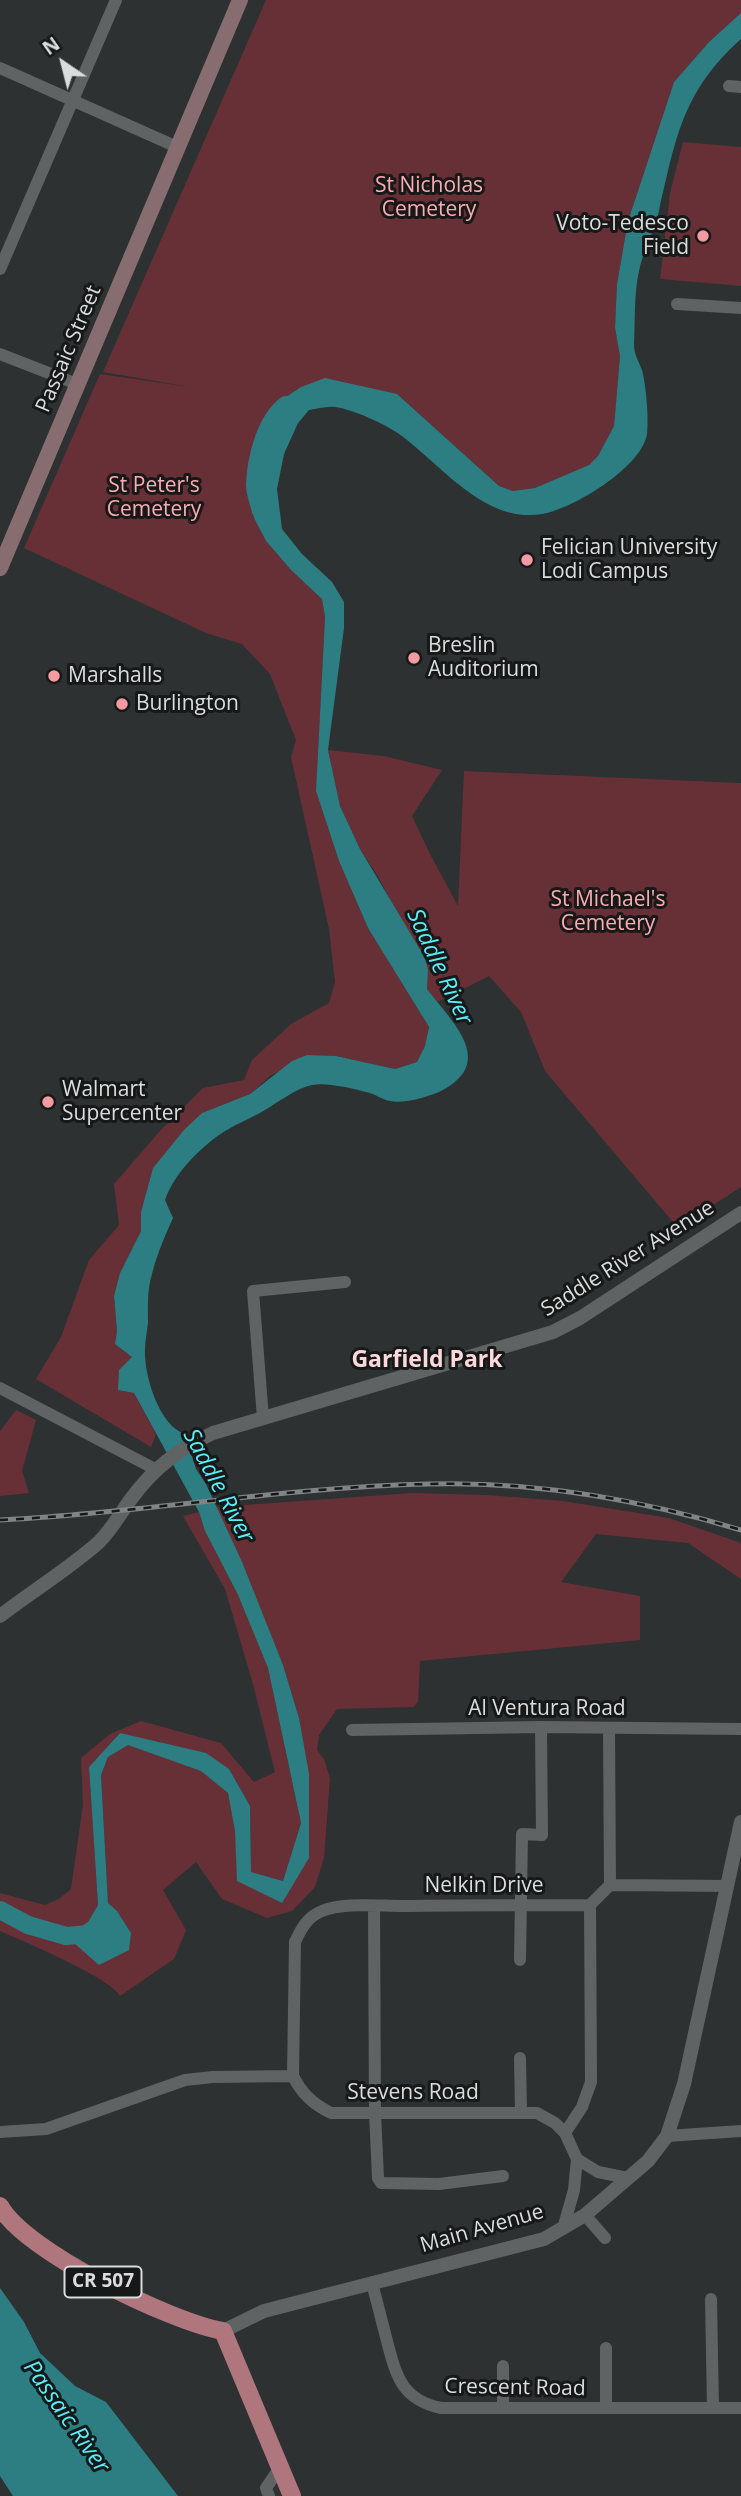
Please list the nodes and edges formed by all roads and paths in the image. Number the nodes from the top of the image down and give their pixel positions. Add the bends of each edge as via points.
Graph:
1 (116, 0) edge
2 (240, 0) edge
3 (0, 68) edge
4 (73, 100) junction
5 (177, 147) junction
6 (0, 269) edge
7 (677, 304) dead end
8 (741, 308) edge
9 (0, 354) edge
10 (77, 384) junction
11 (0, 568) edge
12 (741, 1213) edge
13 (345, 1282) dead end
14 (0, 1388) edge
15 (263, 1418) junction
16 (158, 1467) junction
17 (0, 1616) edge
18 (541, 1727) junction
19 (609, 1728) junction
20 (741, 1729) edge
21 (352, 1730) dead end
22 (741, 1822) edge
23 (610, 1885) junction
24 (728, 1886) junction
25 (520, 1905) junction
26 (590, 1905) junction
27 (374, 1906) junction
28 (520, 1960) dead end
29 (520, 2058) dead end
30 (293, 2076) junction
31 (521, 2112) junction
32 (375, 2113) junction
33 (741, 2131) edge
34 (0, 2132) edge
35 (565, 2133) junction
36 (667, 2136) junction
37 (576, 2159) junction
38 (503, 2176) dead end
39 (628, 2178) junction
40 (0, 2206) edge
41 (585, 2215) junction
42 (563, 2229) junction
43 (605, 2238) dead end
44 (372, 2283) junction
45 (711, 2299) dead end
46 (222, 2331) junction
47 (606, 2348) dead end
48 (503, 2366) dead end
49 (503, 2408) junction
50 (606, 2408) junction
51 (713, 2408) junction
52 (741, 2408) edge
53 (279, 2469) junction
54 (270, 2496) edge
55 (292, 2496) edge

1 - 4 street
2 - 5 main road, Passaic Street
3 - 4 street
4 - 5 street
4 - 6 street
5 - 10 main road, Passaic Street
7 - 8 street
9 - 10 street
10 - 11 main road, Passaic Street
12 - 15 street, Saddle River Avenue via 553,1332
13 - 15 street via 253,1291
14 - 16 street
15 - 16 street, Saddle River Avenue via 197,1440
16 - 17 street, Saddle River Avenue via 97,1543
18 - 19 street, Al Ventura Road
18 - 21 street, Al Ventura Road
18 - 25 street via 542,1835 522,1834
19 - 20 street, Al Ventura Road
19 - 23 street
22 - 24 street, Main Avenue
23 - 24 street
23 - 26 street
24 - 36 street, Main Avenue via 684,2084
25 - 26 street, Nelkin Drive
25 - 27 street, Nelkin Drive
25 - 28 street
26 - 35 street via 591,2082
27 - 30 street, Nelkin Drive via 332,1907 310,1918 302,1928 296,1942
27 - 32 street
29 - 31 street
30 - 32 street, Stevens Road via 307,2097 331,2113
30 - 34 street via 185,2080 46,2129
31 - 32 street, Stevens Road
31 - 35 street, Stevens Road via 544,2116
32 - 38 street via 376,2172 381,2183 439,2184
33 - 36 street
35 - 37 street
36 - 39 street, Main Avenue
37 - 39 street via 598,2172
37 - 42 street via 574,2190
39 - 41 street, Main Avenue
40 - 46 main road, CR 507 via 20,2230 128,2297
41 - 42 street, Main Avenue
41 - 43 street
42 - 44 street, Main Avenue via 536,2242
44 - 46 street, Main Avenue via 264,2311
44 - 49 street, Crescent Road via 396,2374 410,2394 442,2408
45 - 51 street
46 - 53 main road
47 - 50 street
48 - 49 street
49 - 50 street, Crescent Road
50 - 51 street, Crescent Road
51 - 52 street, Crescent Road
53 - 54 street via 266,2488
53 - 55 main road

